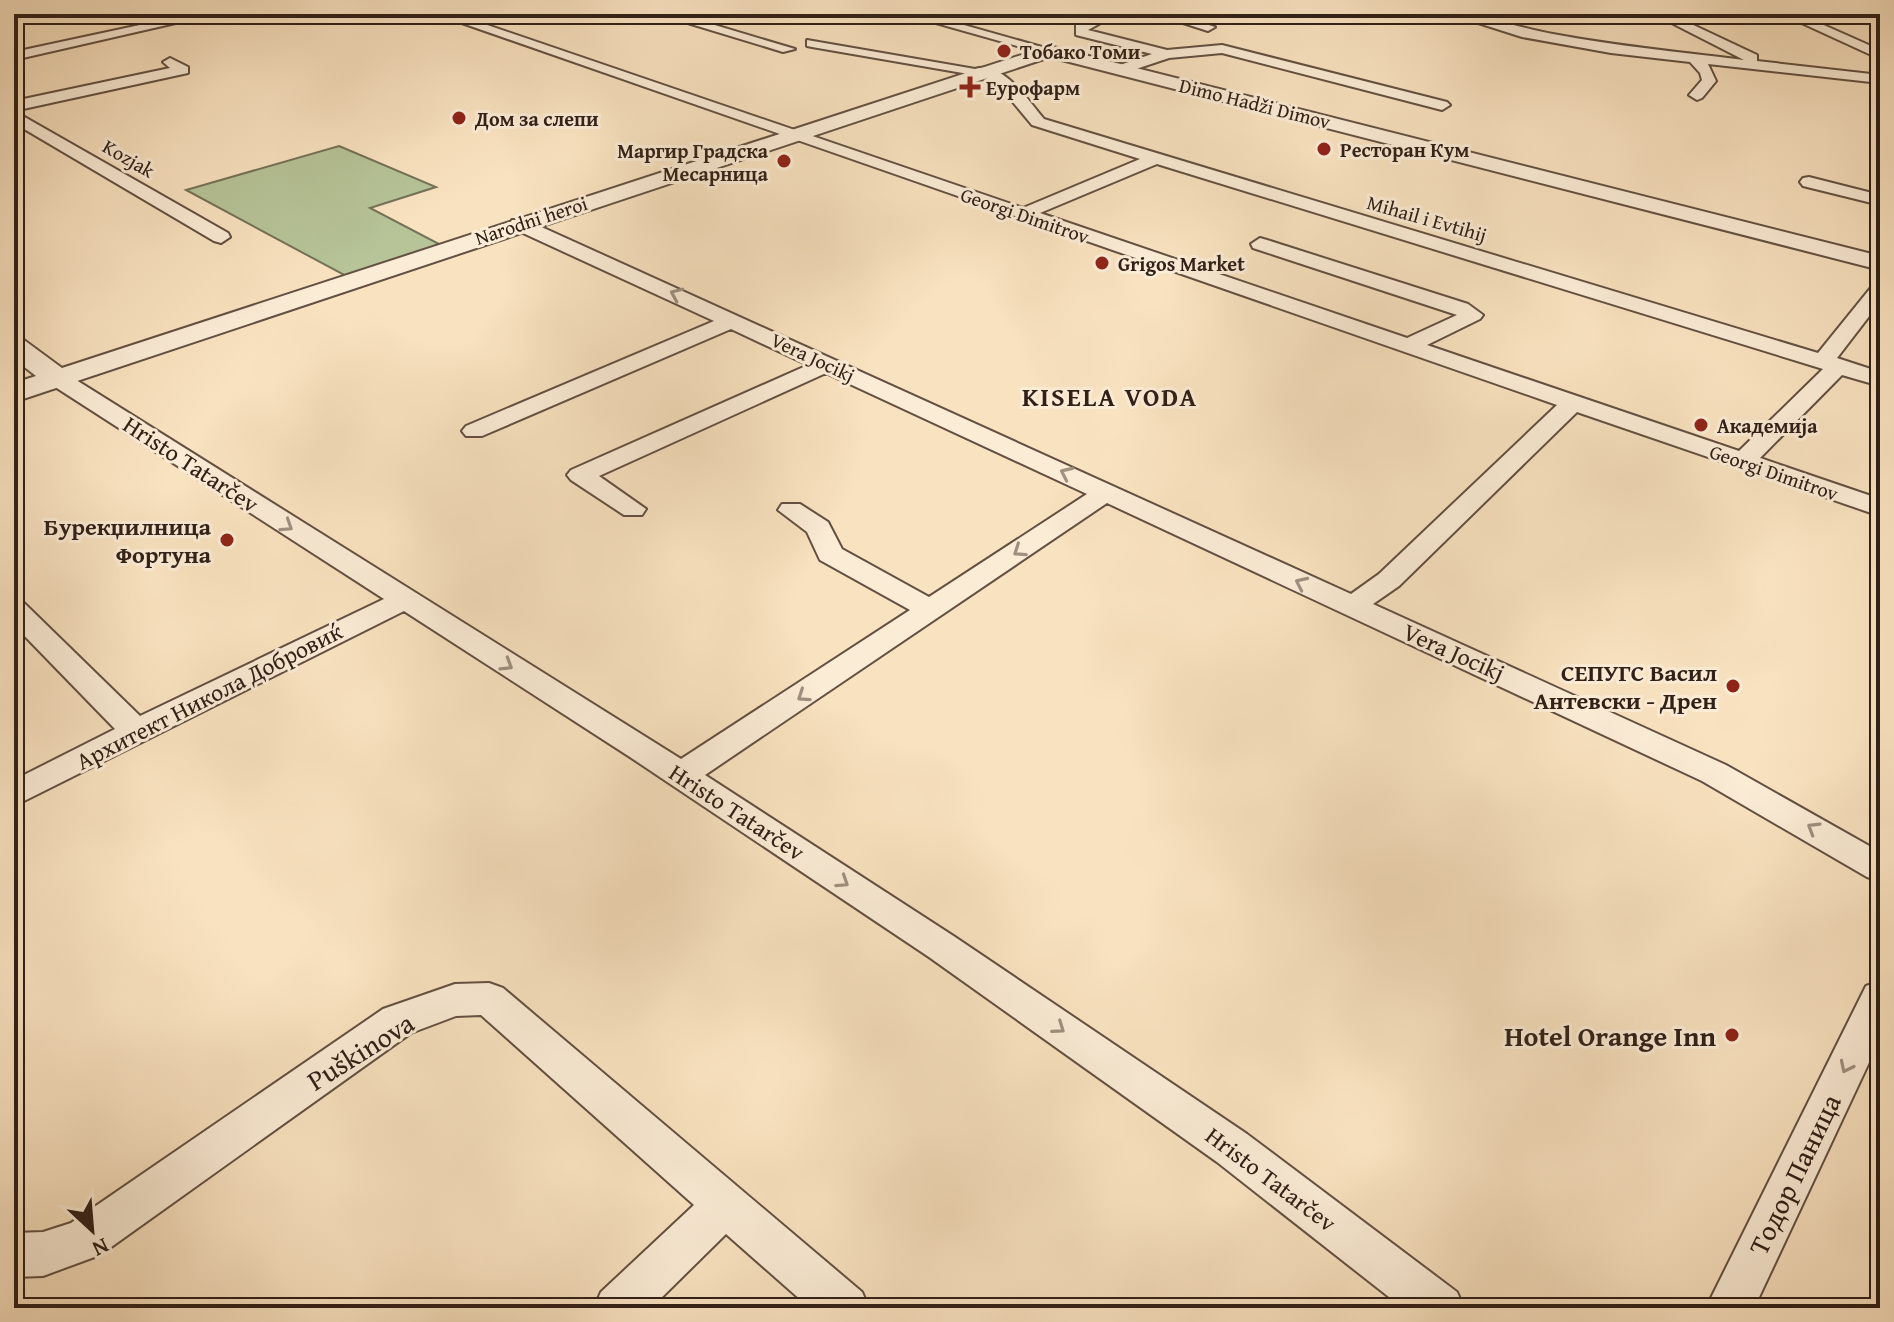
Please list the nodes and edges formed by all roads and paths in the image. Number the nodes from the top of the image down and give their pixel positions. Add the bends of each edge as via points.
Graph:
1 (34, 14) edge
2 (209, 14) edge
3 (442, 14) edge
4 (664, 14) edge
5 (948, 14) edge
6 (960, 14) edge
7 (1111, 14) edge
8 (1161, 14) edge
9 (1456, 14) edge
10 (1788, 14) edge
11 (913, 15) edge
12 (1662, 15) edge
13 (14, 18) edge
14 (1208, 27) dead end
15 (981, 32) junction
16 (812, 43) dead end
17 (788, 49) dead end
18 (1049, 51) junction
19 (1167, 54) junction
20 (1880, 55) edge
21 (14, 56) edge
22 (1696, 60) junction
23 (170, 62) dead end
24 (1772, 68) junction
25 (1122, 69) junction
26 (978, 72) junction
27 (73, 78) dead end
28 (1880, 79) edge
29 (90, 90) junction
30 (1697, 95) dead end
31 (1442, 105) dead end
32 (14, 106) edge
33 (14, 116) edge
34 (791, 136) junction
35 (1154, 159) junction
36 (1809, 182) dead end
37 (1880, 200) edge
38 (1023, 214) junction
39 (519, 224) junction
40 (221, 237) dead end
41 (1260, 244) dead end
42 (1880, 263) edge
43 (1880, 289) edge
44 (734, 320) junction
45 (1410, 345) junction
46 (14, 346) edge
47 (1832, 362) junction
48 (828, 364) junction
49 (57, 378) junction
50 (1880, 379) edge
51 (14, 393) edge
52 (1573, 402) junction
53 (474, 431) dead end
54 (1743, 461) junction
55 (1107, 492) junction
56 (1880, 508) edge
57 (633, 509) dead end
58 (791, 510) dead end
59 (404, 600) junction
60 (1352, 606) junction
61 (14, 609) edge
62 (931, 610) junction
63 (136, 731) junction
64 (681, 775) junction
65 (14, 794) edge
66 (1880, 868) edge
67 (1880, 997) edge
68 (724, 1206) junction
69 (14, 1255) edge
70 (618, 1308) edge
71 (845, 1308) edge
72 (1440, 1308) edge
73 (1730, 1308) edge

1 - 13 street
2 - 21 street via 42,56
3 - 34 street, Georgi Dimitrov
4 - 17 street
5 - 11 street
6 - 15 street
7 - 19 street via 1089,22 1081,32
8 - 14 street
9 - 22 street via 1538,37
10 - 20 street
11 - 15 street, Dimo Hadži Dimov
12 - 24 street
15 - 18 street, Dimo Hadži Dimov
16 - 26 street
18 - 25 street, Dimo Hadži Dimov
18 - 26 street, Narodni heroi
19 - 25 street
19 - 31 street via 1235,51
22 - 24 street
22 - 30 street via 1709,81
23 - 29 street via 183,70
24 - 28 street
25 - 42 street, Dimo Hadži Dimov
26 - 34 street, Narodni heroi
26 - 35 street, Mihail i Evtihij via 1002,80 1038,122
27 - 29 street
29 - 32 street
33 - 40 street, Kozjak
34 - 38 street, Georgi Dimitrov
34 - 39 street, Narodni heroi
35 - 38 street
35 - 47 street, Mihail i Evtihij
36 - 37 street
38 - 45 street, Georgi Dimitrov
44 -> 39 street, Vera Jocikj
39 - 49 street, Narodni heroi
41 - 45 street via 1473,315
43 - 47 street
44 - 48 street, Vera Jocikj
44 - 53 street
45 - 52 street, Georgi Dimitrov
46 - 49 street, Hristo Tatarčev
47 - 50 street, Mihail i Evtihij
47 - 54 street
55 -> 48 street, Vera Jocikj
48 - 57 street via 580,475
49 - 51 street, Narodni heroi
49 -> 59 street, Hristo Tatarčev
52 - 54 street, Georgi Dimitrov
52 - 60 street via 1389,580
54 - 56 street, Georgi Dimitrov
60 -> 55 street, Vera Jocikj
55 -> 62 street
58 - 62 street via 819,528 830,554
59 - 63 street, Архитект Никола Добровиќ
59 -> 64 street, Hristo Tatarčev
66 -> 60 street, Vera Jocikj via 1714,773
61 - 63 street
62 -> 64 street
63 - 65 street, Архитект Никола Добровиќ
64 -> 72 street, Hristo Tatarčev via 1232,1148
67 -> 73 street, Тодор Паница
68 - 69 street, Puškinova via 489,999 455,1000 397,1021 84,1240 43,1254
68 - 70 street
68 - 71 street, Puškinova

